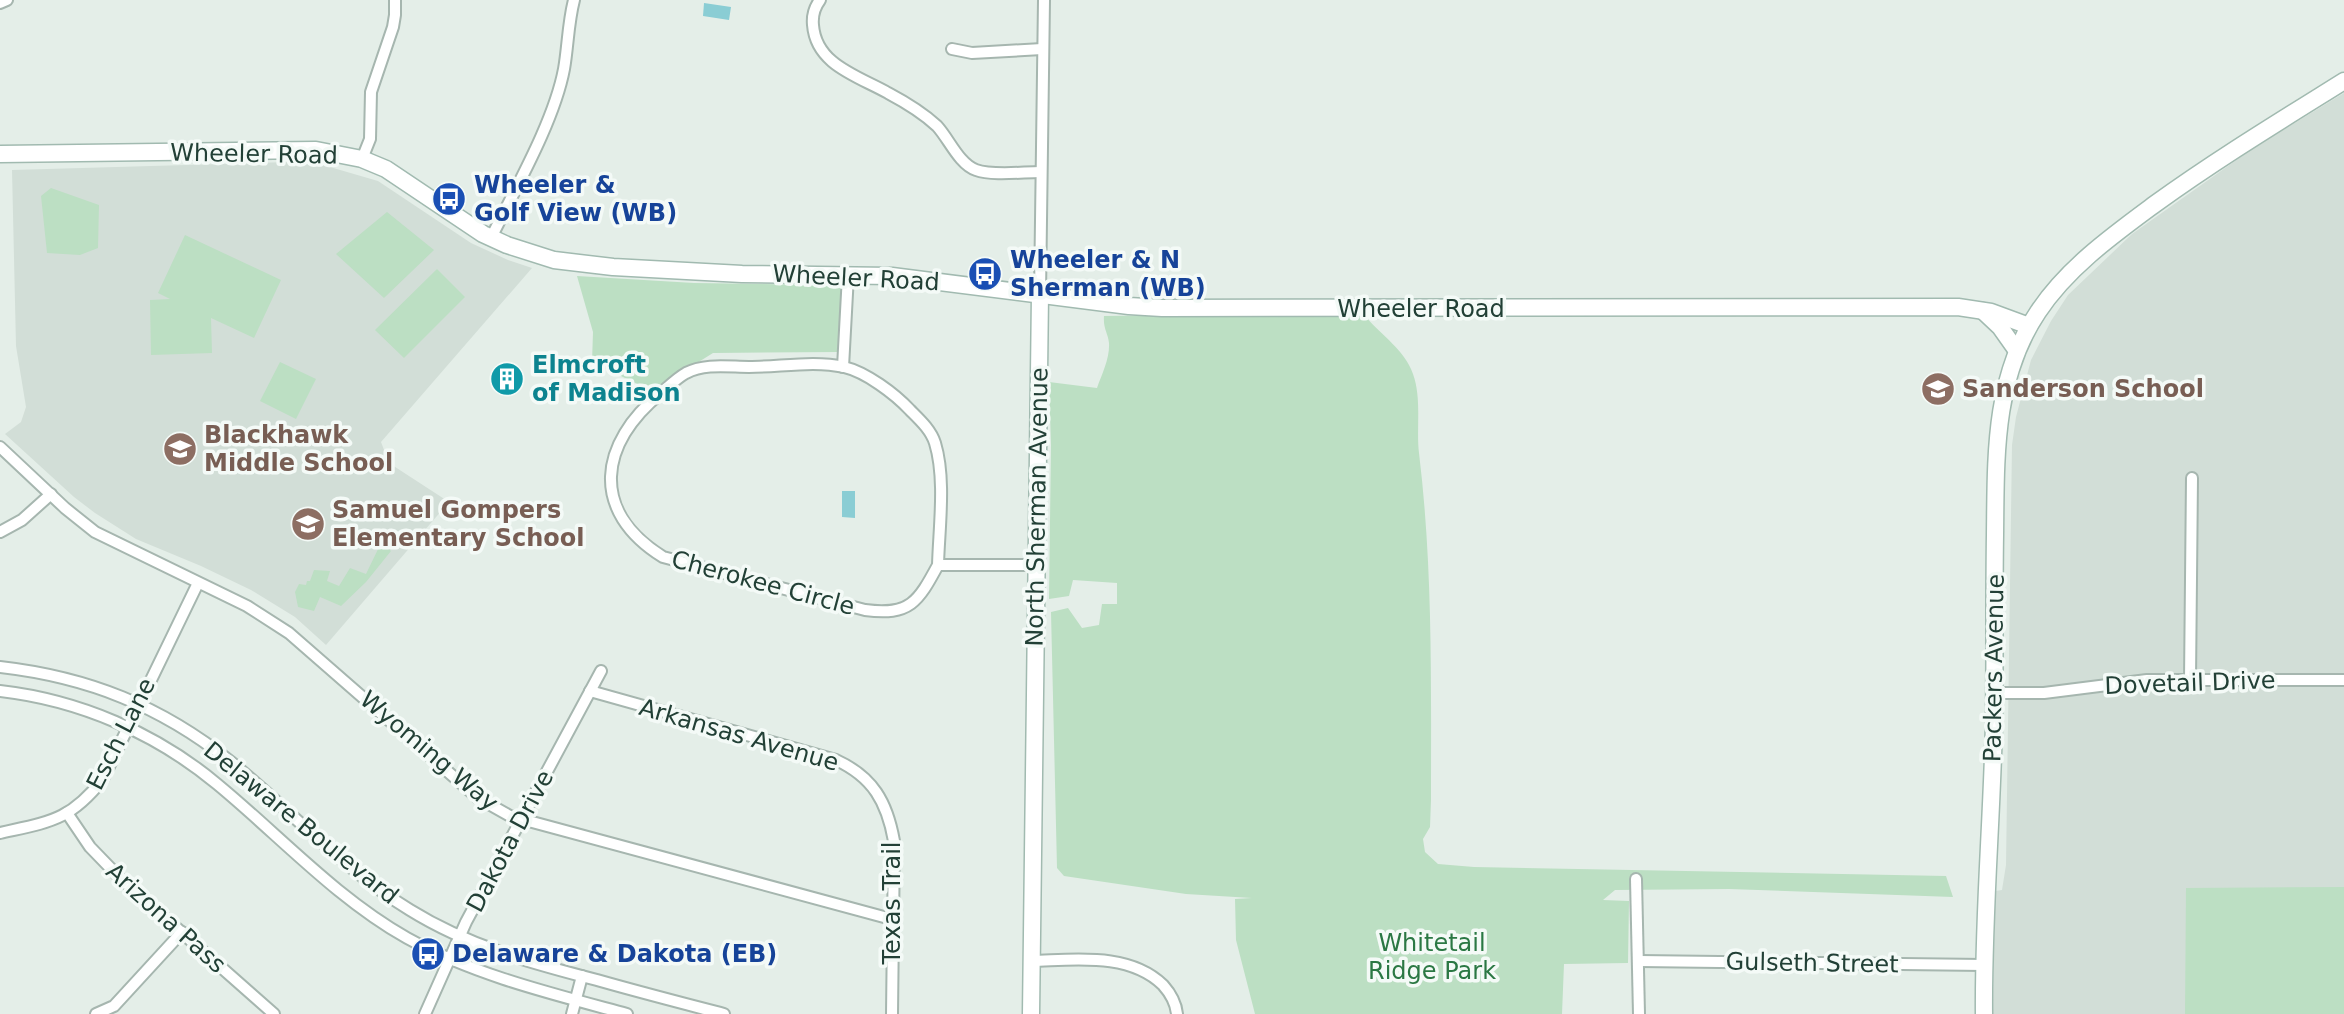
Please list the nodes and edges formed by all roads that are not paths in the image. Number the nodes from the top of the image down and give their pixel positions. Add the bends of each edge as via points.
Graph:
1 (8, 0) edge
2 (394, 0) edge
3 (573, 0) edge
4 (820, 0) edge
5 (1044, 0) edge
6 (0, 3) edge
7 (952, 49) dead end
8 (1042, 49) junction
9 (2344, 81) edge
10 (0, 154) edge
11 (362, 159) junction
12 (1040, 172) junction
13 (491, 238) junction
14 (848, 275) junction
15 (1040, 294) junction
16 (1982, 310) junction
17 (2029, 327) junction
18 (2017, 351) junction
19 (843, 367) junction
20 (0, 447) edge
21 (2192, 478) dead end
22 (51, 494) junction
23 (0, 532) edge
24 (938, 565) junction
25 (1037, 565) junction
26 (198, 583) junction
27 (0, 667) edge
28 (601, 671) dead end
29 (2190, 680) junction
30 (2344, 680) edge
31 (0, 691) edge
32 (590, 691) junction
33 (1994, 693) junction
34 (139, 704) junction
35 (128, 728) junction
36 (878, 795) joint
37 (67, 813) junction
38 (522, 819) junction
39 (0, 833) edge
40 (1636, 879) dead end
41 (895, 920) junction
42 (182, 932) junction
43 (459, 938) junction
44 (450, 959) junction
45 (1031, 961) junction
46 (1639, 961) junction
47 (1984, 965) junction
48 (582, 976) junction
49 (576, 1000) junction
50 (717, 1013) edge
51 (96, 1014) edge
52 (274, 1014) edge
53 (425, 1014) edge
54 (572, 1014) edge
55 (627, 1014) edge
56 (892, 1014) edge
57 (1031, 1014) edge
58 (1177, 1014) edge
59 (1639, 1014) edge
60 (1984, 1014) edge

1 - 6 street
2 - 11 street via 396,15 371,92 370,139
3 - 13 street via 564,70 554,104
4 - 12 street via 813,19 814,38 822,53 937,126 970,167
5 - 8 street, North Sherman Avenue
7 - 8 street via 972,53
8 - 12 street, North Sherman Avenue
9 - 17 street, Packers Avenue via 2204,169 2121,229 2067,276
10 - 11 street, Wheeler Road via 316,150
11 - 13 street, Wheeler Road via 402,178 455,218
12 - 15 street, North Sherman Avenue
13 - 14 street, Wheeler Road via 531,254 579,264
14 - 15 street, Wheeler Road
14 - 19 street
15 - 16 street, Wheeler Road via 1162,307 1910,306
15 - 25 street, North Sherman Avenue
16 - 17 street, Wheeler Road
16 - 18 street
17 - 18 street, Packers Avenue
18 - 33 street, Packers Avenue via 2004,390 1996,446
19 - 24 street, Cherokee Circle via 895,394 935,442 940,474
19 - 24 street, Cherokee Circle via 712,366 687,372 654,398 623,433 609,483 613,501 629,527 663,557 866,610 904,609 923,593
20 - 22 street, Wyoming Way
21 - 29 street
22 - 23 street via 22,520
22 - 26 street, Wyoming Way via 95,532
24 - 25 street
25 - 45 street, North Sherman Avenue
26 - 34 street, Esch Lane
26 - 38 street, Wyoming Way via 260,613 289,633 478,798
27 - 34 street, Delaware Boulevard via 69,679
28 - 32 street, Dakota Drive
29 - 30 street, Dovetail Drive
29 - 33 street, Dovetail Drive
31 - 35 street, Delaware Boulevard via 80,708
32 - 36 street, Arkansas Avenue via 836,760 857,771
32 - 38 street, Dakota Drive
33 - 47 street, Packers Avenue
34 - 35 street, Esch Lane
34 - 43 street, Delaware Boulevard via 232,763 361,877
35 - 37 street, Esch Lane via 103,779 87,800
35 - 44 street, Delaware Boulevard via 215,782 372,915
36 - 41 street, Texas Trail via 889,814 894,841
37 - 39 street, Esch Lane via 37,826
37 - 42 street, Arizona Pass via 90,847
38 - 41 street, Wyoming Way
38 - 43 street, Dakota Drive
40 - 46 street
41 - 56 street, Texas Trail
42 - 51 street via 114,1006
42 - 52 street, Arizona Pass
43 - 44 street, Dakota Drive
43 - 48 street, Delaware Boulevard
44 - 49 street, Delaware Boulevard
44 - 53 street, Dakota Drive
45 - 57 street, North Sherman Avenue
45 - 58 street via 1129,964 1166,989
46 - 47 street, Gulseth Street
46 - 59 street
47 - 60 street, Packers Avenue
48 - 49 street
48 - 50 street, Delaware Boulevard
49 - 54 street
49 - 55 street, Delaware Boulevard

